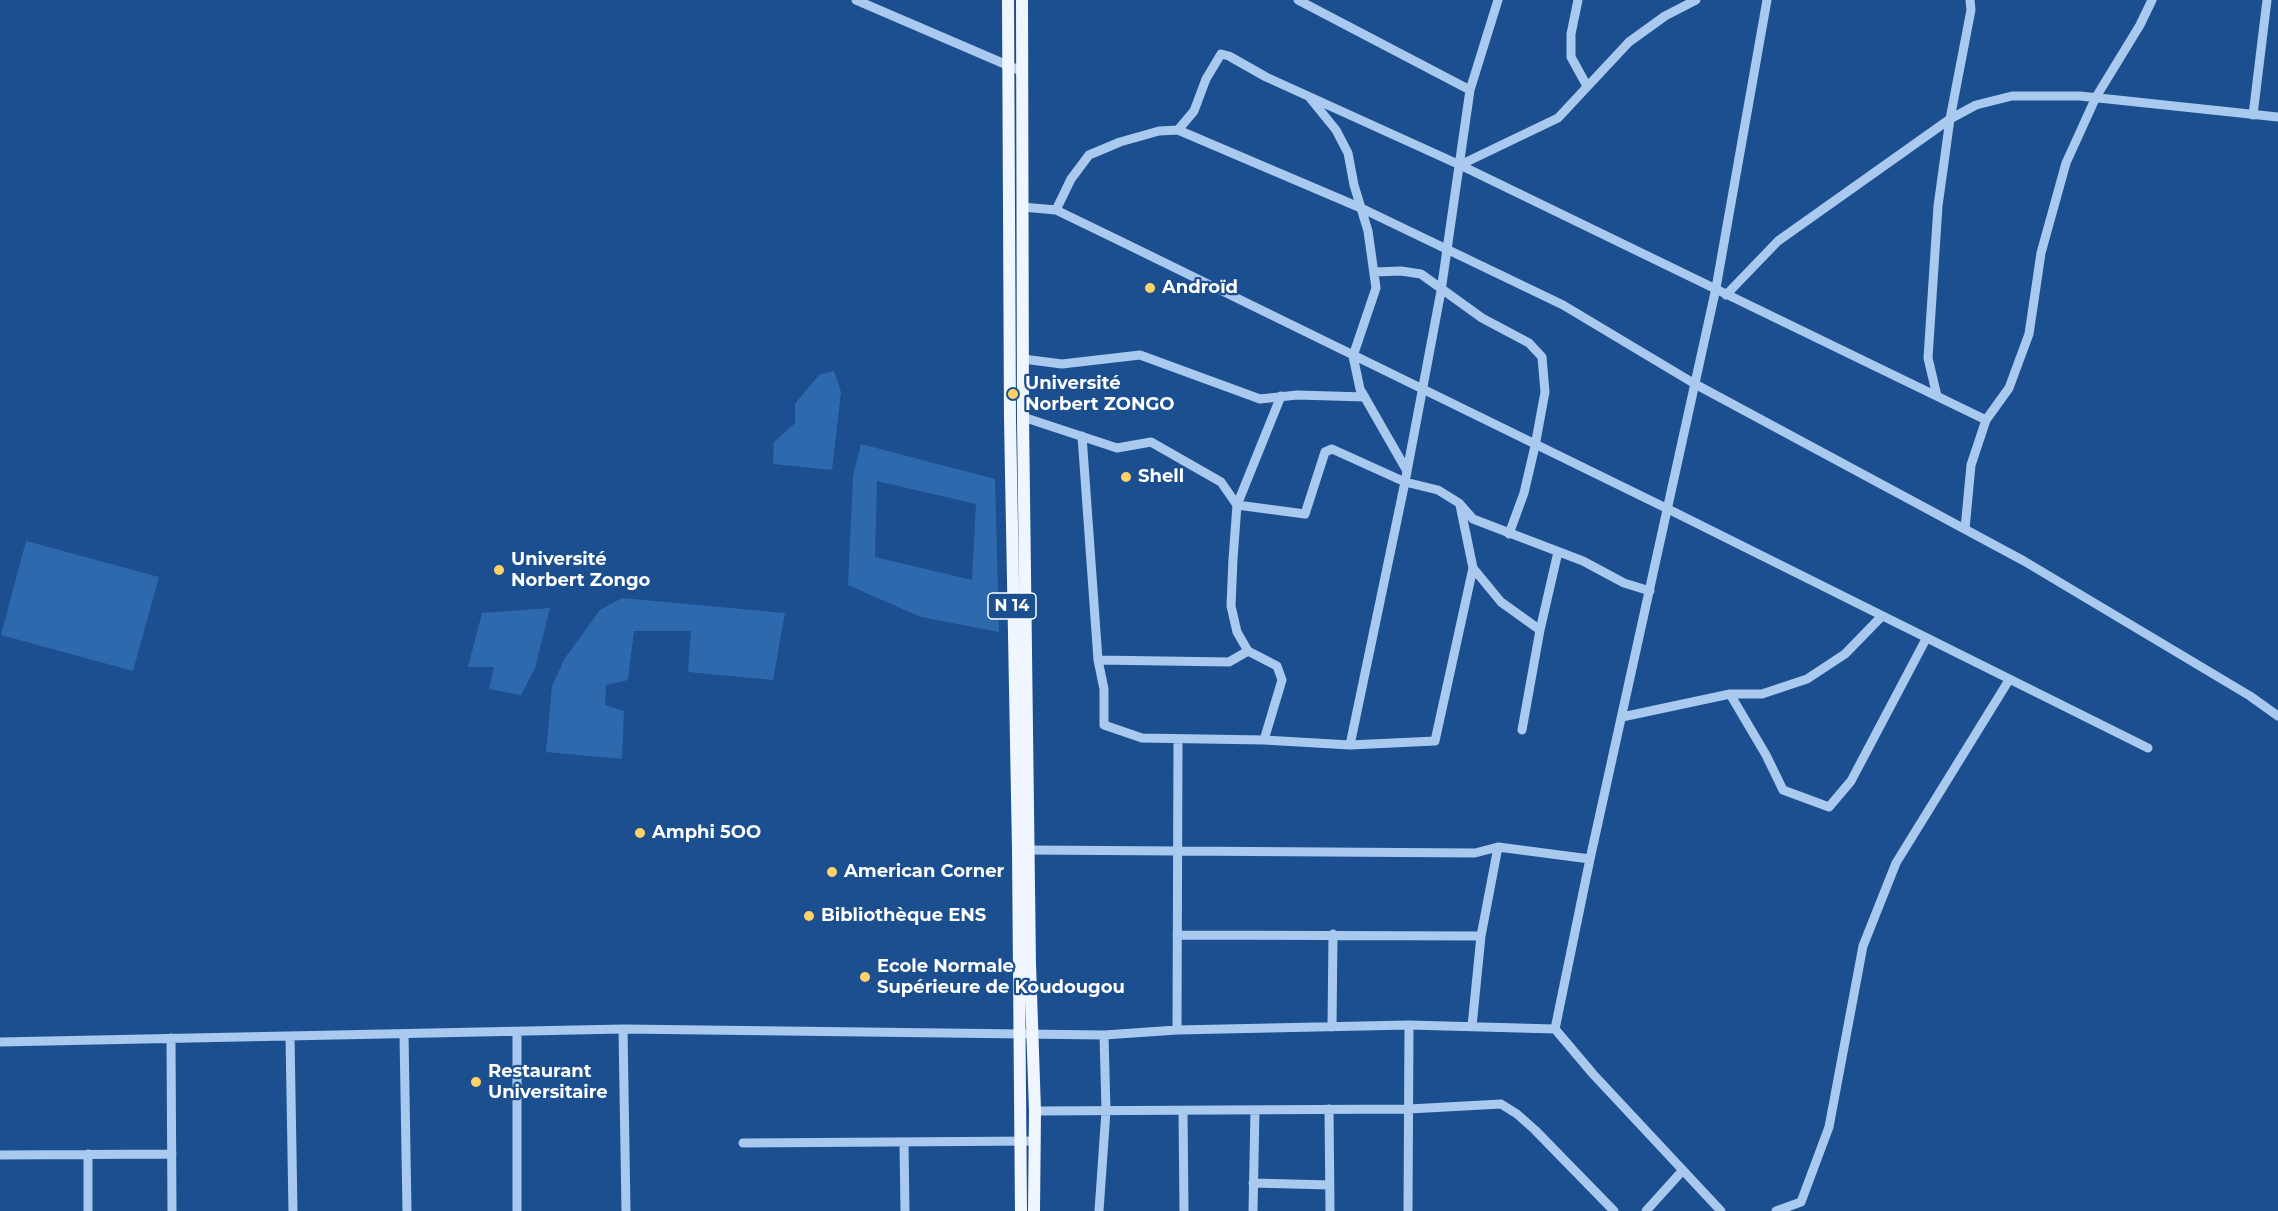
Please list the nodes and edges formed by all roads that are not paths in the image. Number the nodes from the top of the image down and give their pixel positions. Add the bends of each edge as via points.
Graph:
1 (856, 0) edge
2 (1008, 0) edge
3 (1022, 0) edge
4 (1298, 0) edge
5 (1498, 0) edge
6 (1578, 0) edge
7 (1696, 0) edge
8 (1767, 0) edge
9 (1970, 0) edge
10 (2152, 0) edge
11 (2267, 0) edge
12 (1008, 67) junction
13 (1021, 71) junction
14 (1587, 86) junction
15 (1470, 90) junction
16 (1308, 96) junction
17 (2096, 97) junction
18 (2253, 115) junction
19 (2278, 117) edge
20 (1950, 118) junction
21 (1178, 130) junction
22 (1460, 165) junction
23 (1022, 207) junction
24 (1361, 208) junction
25 (1056, 210) junction
26 (1446, 249) junction
27 (1374, 272) junction
28 (1716, 288) junction
29 (1441, 291) junction
30 (1726, 295) junction
31 (1353, 356) junction
32 (1023, 359) junction
33 (1695, 384) junction
34 (1421, 390) junction
35 (1281, 396) junction
36 (1937, 396) junction
37 (1365, 397) junction
38 (1023, 417) junction
39 (1986, 420) junction
40 (1082, 436) junction
41 (1535, 446) junction
42 (1407, 471) junction
43 (1406, 482) junction
44 (1459, 503) junction
45 (1237, 505) junction
46 (1668, 509) junction
47 (1965, 529) junction
48 (1509, 534) junction
49 (1558, 552) junction
50 (1473, 568) junction
51 (1650, 591) junction
52 (1881, 616) junction
53 (1540, 630) junction
54 (1926, 639) junction
55 (1248, 651) junction
56 (1098, 660) junction
57 (2009, 680) junction
58 (1730, 694) junction
59 (2278, 716) edge
60 (1622, 717) junction
61 (1522, 730) dead end
62 (1178, 740) junction
63 (1264, 740) junction
64 (1350, 745) junction
65 (2148, 748) dead end
66 (1498, 847) junction
67 (1029, 850) junction
68 (1177, 853) junction
69 (1590, 859) junction
70 (1333, 934) junction
71 (1177, 935) junction
72 (1481, 936) junction
73 (1409, 1025) junction
74 (1472, 1026) junction
75 (1332, 1027) junction
76 (623, 1029) junction
77 (1555, 1029) junction
78 (1177, 1030) junction
79 (517, 1032) junction
80 (404, 1034) junction
81 (1019, 1034) junction
82 (1034, 1034) junction
83 (1104, 1035) junction
84 (290, 1036) junction
85 (171, 1038) junction
86 (0, 1042) edge
87 (1329, 1109) junction
88 (1409, 1109) junction
89 (1035, 1110) junction
90 (1255, 1110) junction
91 (1106, 1111) junction
92 (1183, 1111) junction
93 (1035, 1141) junction
94 (1022, 1142) junction
95 (743, 1143) dead end
96 (904, 1143) junction
97 (88, 1154) junction
98 (172, 1154) junction
99 (0, 1155) edge
100 (1683, 1170) junction
101 (1253, 1183) junction
102 (1330, 1185) junction
103 (88, 1211) edge
104 (172, 1211) edge
105 (293, 1211) edge
106 (407, 1211) edge
107 (517, 1211) edge
108 (626, 1211) edge
109 (905, 1211) edge
110 (1021, 1211) edge
111 (1034, 1211) edge
112 (1099, 1211) edge
113 (1184, 1211) edge
114 (1253, 1211) edge
115 (1330, 1211) edge
116 (1408, 1211) edge
117 (1614, 1211) edge
118 (1646, 1211) edge
119 (1721, 1211) edge
120 (1776, 1211) edge

1 - 12 street
2 - 12 main road, N 14
3 - 13 main road, N 14
4 - 15 street
5 - 15 street
6 - 14 street via 1571,57
7 - 14 street via 1665,15 1629,42
8 - 28 street
9 - 20 street via 1964,57
10 - 17 street
11 - 18 street
12 - 13 street
12 - 81 main road, N 14
13 - 23 main road, N 14
14 - 22 street via 1558,118
15 - 22 street
16 - 21 street via 1221,54 1194,111
16 - 22 street
16 - 24 street via 1336,130 1348,153
17 - 18 street
17 - 20 street via 2012,96 1976,105
17 - 39 street via 2066,163 2041,253 2029,334 2009,387
18 - 19 street
20 - 30 street via 1778,242
20 - 36 street via 1938,206 1928,358
21 - 24 street
21 - 25 street via 1158,131 1089,155 1071,179
22 - 26 street
22 - 28 street
23 - 25 street
23 - 32 main road, N 14
24 - 26 street
24 - 27 street
25 - 31 street
26 - 29 street
26 - 33 street via 1563,305
27 - 29 street via 1421,274
27 - 31 street via 1376,288
28 - 30 street
28 - 33 street
29 - 34 street
29 - 41 street via 1529,343 1542,357 1545,392
30 - 36 street
31 - 34 street
31 - 37 street
32 - 35 street via 1062,364 1140,355 1260,399
32 - 38 main road, N 14
33 - 46 street
33 - 47 street
34 - 41 street
34 - 42 street
35 - 37 street
35 - 45 street
36 - 39 street
37 - 42 street
38 - 40 street
38 - 67 main road, N 14
39 - 47 street via 1971,465
40 - 45 street via 1117,448 1150,442 1221,482
40 - 56 street
41 - 46 street
41 - 48 street
42 - 43 street
43 - 44 street via 1438,490
43 - 45 street via 1332,449 1325,452 1305,514
43 - 64 street
44 - 48 street via 1473,519
44 - 50 street
45 - 55 street via 1231,606 1237,632
46 - 51 street
46 - 52 street
47 - 59 street via 2065,585
48 - 49 street
49 - 51 street
49 - 53 street
50 - 53 street via 1501,602
50 - 64 street via 1436,741
51 - 60 street
52 - 54 street
52 - 58 street via 1845,654 1807,679 1762,694
53 - 61 street
54 - 57 street
54 - 58 street via 1851,781 1829,807 1783,790
55 - 56 street via 1229,662
55 - 63 street via 1278,666 1282,680
56 - 62 street via 1104,689 1104,725 1142,738
57 - 65 street
57 - 120 street via 1896,863 1863,946 1829,1127 1801,1202
58 - 60 street
60 - 69 street
62 - 63 street
62 - 68 street
63 - 64 street
66 - 68 street via 1475,853
66 - 69 street
66 - 72 street
67 - 68 street
67 - 82 main road, N 14
68 - 71 street
69 - 77 street
70 - 71 street
70 - 72 street
70 - 75 street
71 - 78 street
72 - 74 street
73 - 74 street
73 - 75 street
73 - 88 street
74 - 77 street
75 - 78 street
76 - 79 street
76 - 81 street
76 - 108 street
77 - 100 street
78 - 83 street
79 - 80 street
79 - 107 street
80 - 84 street
80 - 106 street
81 - 82 street
81 - 94 main road, N 14
82 - 83 street
82 - 89 main road, N 14
83 - 91 street
84 - 85 street
84 - 105 street
85 - 86 street
85 - 98 street
87 - 88 street
87 - 90 street
87 - 102 street
88 - 116 street
88 - 117 street via 1501,1104 1535,1130
89 - 91 street
89 - 93 main road, N 14
90 - 92 street
90 - 101 street
91 - 92 street
91 - 112 street
92 - 113 street
93 - 94 street
93 - 111 main road, N 14
94 - 96 street
94 - 110 main road, N 14
95 - 96 street
96 - 109 street
97 - 98 street
97 - 99 street
97 - 103 street
98 - 104 street
100 - 118 street
100 - 119 street
101 - 102 street
101 - 114 street
102 - 115 street

